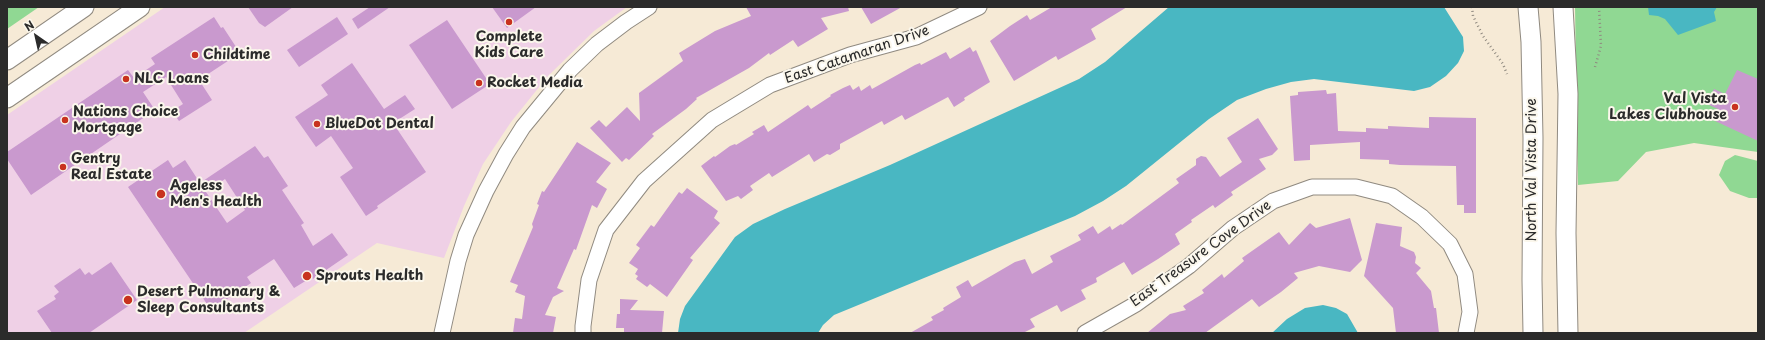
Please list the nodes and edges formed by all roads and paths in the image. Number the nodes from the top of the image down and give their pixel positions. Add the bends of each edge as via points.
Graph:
1 (84, 7) edge
2 (140, 7) edge
3 (649, 7) edge
4 (975, 7) edge
5 (1472, 7) edge
6 (1528, 7) edge
7 (1563, 7) edge
8 (1599, 7) edge
9 (7, 60) edge
10 (1595, 68) dead end
11 (1507, 74) dead end
12 (7, 98) edge
13 (442, 333) edge
14 (583, 333) edge
15 (1085, 333) edge
16 (1466, 333) edge
17 (1533, 333) edge
18 (1568, 333) edge

1 - 9 main road
2 - 12 main road
3 - 13 street via 603,40 570,70 523,127 486,191 466,235
4 - 14 street, East Catamaran Drive via 916,37 850,55 770,85 712,120 644,181 606,230 589,280
5 - 11 path via 1473,16 1483,36
6 - 17 main road, North Val Vista Drive via 1533,138
7 - 18 main road via 1568,94
8 - 10 path via 1601,46
15 - 16 street, East Treasure Cove Drive via 1136,304 1189,266 1233,228 1273,201 1312,187 1356,187 1392,196 1422,217 1450,244 1465,274 1470,312

